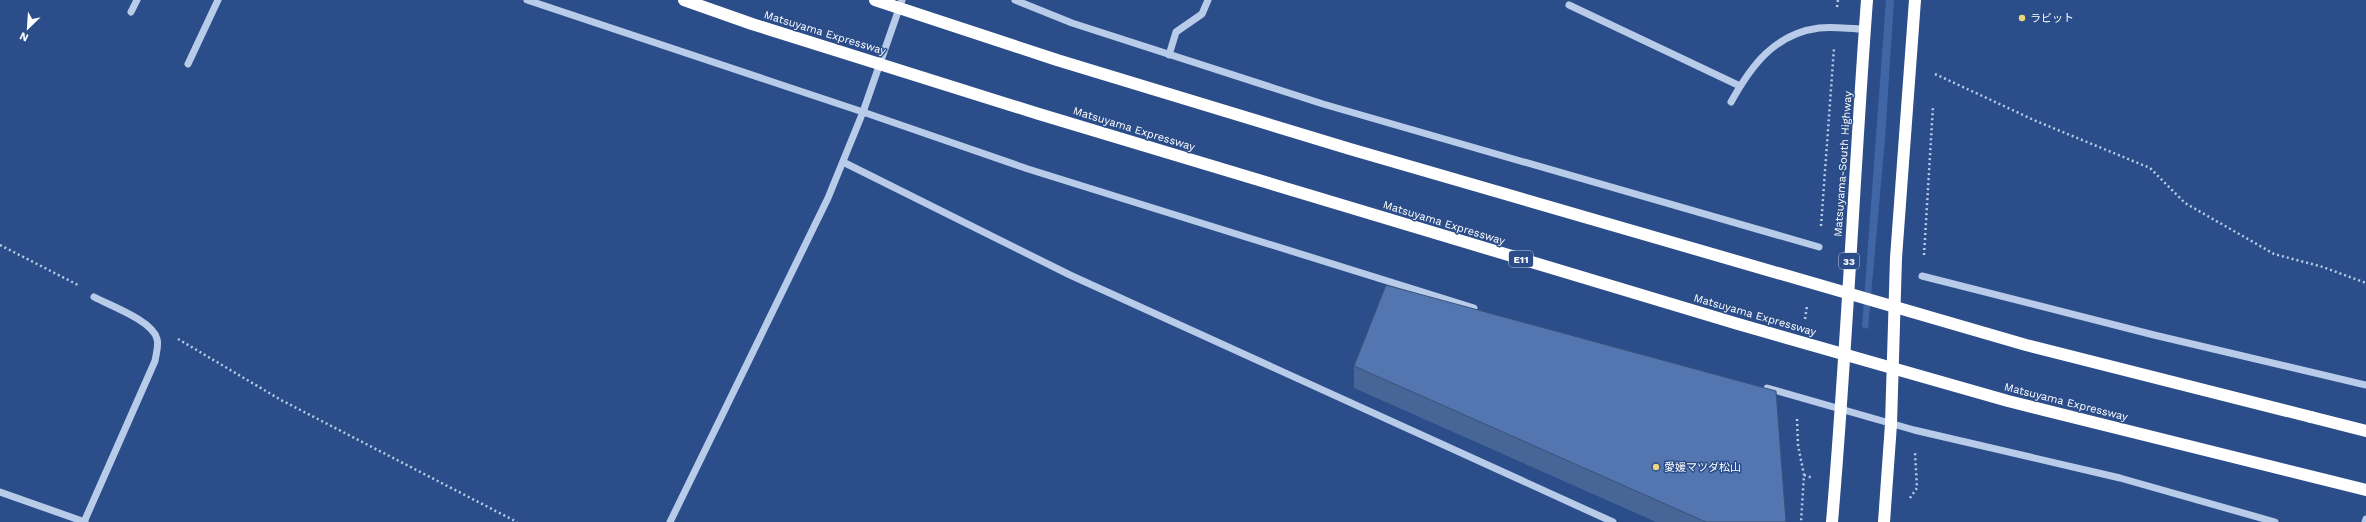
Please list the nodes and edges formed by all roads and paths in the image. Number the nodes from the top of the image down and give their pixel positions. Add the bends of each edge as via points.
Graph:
1 (137, 0) edge
2 (218, 0) edge
3 (527, 0) edge
4 (684, 0) edge
5 (875, 0) edge
6 (902, 0) edge
7 (1015, 0) edge
8 (1208, 0) edge
9 (1867, 0) edge
10 (1915, 0) edge
11 (1569, 5) dead end
12 (131, 12) dead end
13 (1865, 29) junction
14 (1169, 55) junction
15 (188, 64) dead end
16 (1935, 74) dead end
17 (1740, 86) junction
18 (1731, 102) dead end
19 (863, 112) junction
20 (843, 162) junction
21 (0, 245) edge
22 (1819, 247) dead end
23 (1922, 276) dead end
24 (2366, 283) edge
25 (94, 297) joint
26 (1482, 311) edge
27 (151, 327) junction
28 (2366, 385) edge
29 (1758, 386) edge
30 (1842, 410) junction
31 (2311, 417) junction
32 (1891, 424) junction
33 (2366, 426) edge
34 (2366, 431) edge
35 (2366, 490) edge
36 (0, 492) edge
37 (2366, 519) edge
38 (84, 522) edge
39 (517, 522) edge
40 (670, 522) edge
41 (1613, 522) edge
42 (1832, 522) edge
43 (1884, 522) edge
44 (2275, 522) edge
45 (2365, 522) edge

1 - 12 street
2 - 15 street
3 - 19 street
4 - 35 highway, Matsuyama Expressway / E11, bridge via 752,24 1039,114 1745,326 2008,401
5 - 31 highway, bridge via 1057,60 1388,160 2026,345
6 - 19 street
7 - 14 street via 1072,23
8 - 14 street via 1202,14 1176,32
9 - 13 highway, Matsuyama-South Highway / 33
10 - 32 highway via 1896,258
11 - 17 street
13 - 17 street via 1820,28 1779,41 1759,59
13 - 30 highway, Matsuyama-South Highway / 33
14 - 22 street via 1323,104
16 - 24 path via 2036,121 2150,168 2185,203 2274,254 2323,267
17 - 18 street
19 - 20 street
19 - 26 street via 1028,169
20 - 40 street via 825,205
20 - 41 street via 1070,275
21 - 25 path via 70,279
23 - 28 street
25 - 27 street
27 - 38 street via 158,340 155,361
27 - 39 path via 173,336 281,400
29 - 30 street
30 - 32 street
30 - 42 highway, Matsuyama-South Highway / 33
31 - 33 highway
31 - 34 highway
32 - 43 highway
32 - 44 street via 2120,478
36 - 38 street
37 - 45 street

